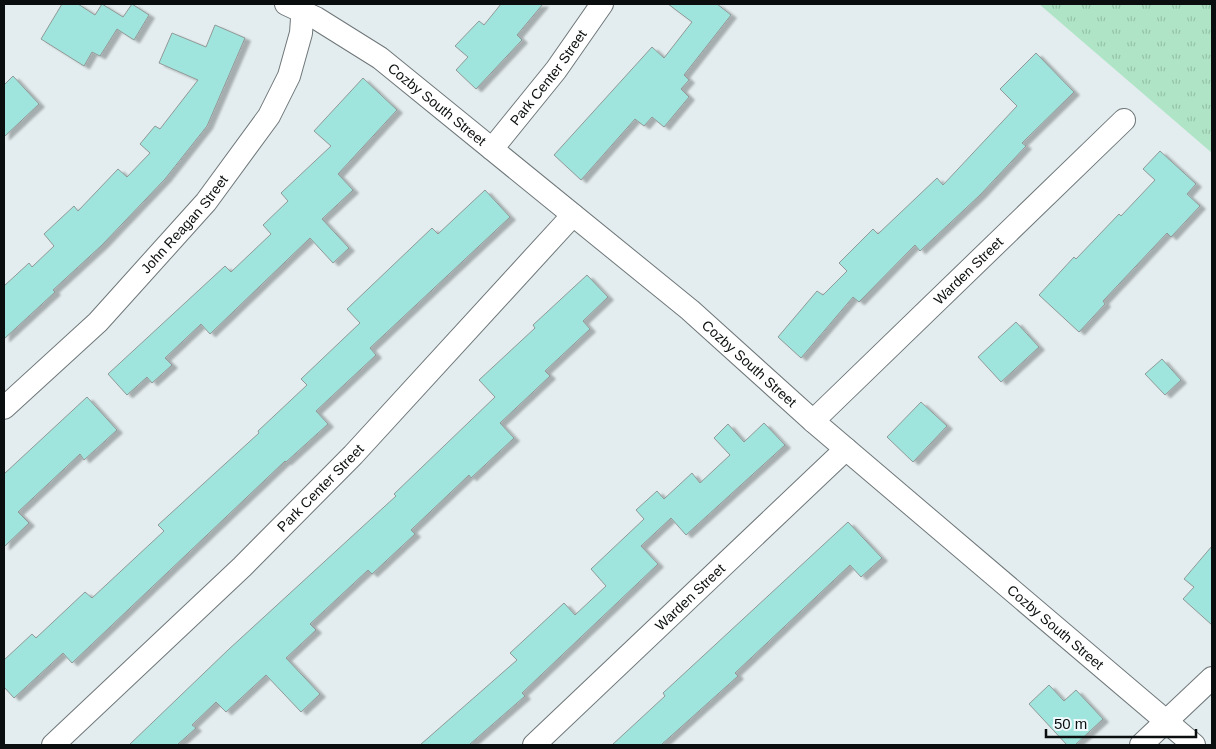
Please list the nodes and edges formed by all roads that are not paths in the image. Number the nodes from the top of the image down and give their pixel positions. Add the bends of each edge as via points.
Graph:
1 (602, 4) edge
2 (297, 6) edge
3 (1124, 120) dead end
4 (492, 149) junction
5 (573, 215) junction
6 (4, 408) edge
7 (814, 421) junction
8 (846, 449) junction
9 (1212, 678) edge
10 (1166, 722) junction
11 (52, 745) edge
12 (534, 745) edge
13 (1141, 745) edge
14 (1194, 745) edge

1 - 4 street, Park Center Street via 556,70
2 - 4 street, Cozby South Street via 380,58
2 - 6 street, John Reagan Street via 301,33 289,76 269,116 206,202 98,322
3 - 7 street, Warden Street
4 - 5 street, Cozby South Street
5 - 7 street, Cozby South Street via 690,310
5 - 11 street, Park Center Street via 353,455 242,567
7 - 8 street, Cozby South Street
8 - 10 street, Cozby South Street
8 - 12 street, Warden Street
9 - 10 street
10 - 13 street
10 - 14 street, Cozby South Street

